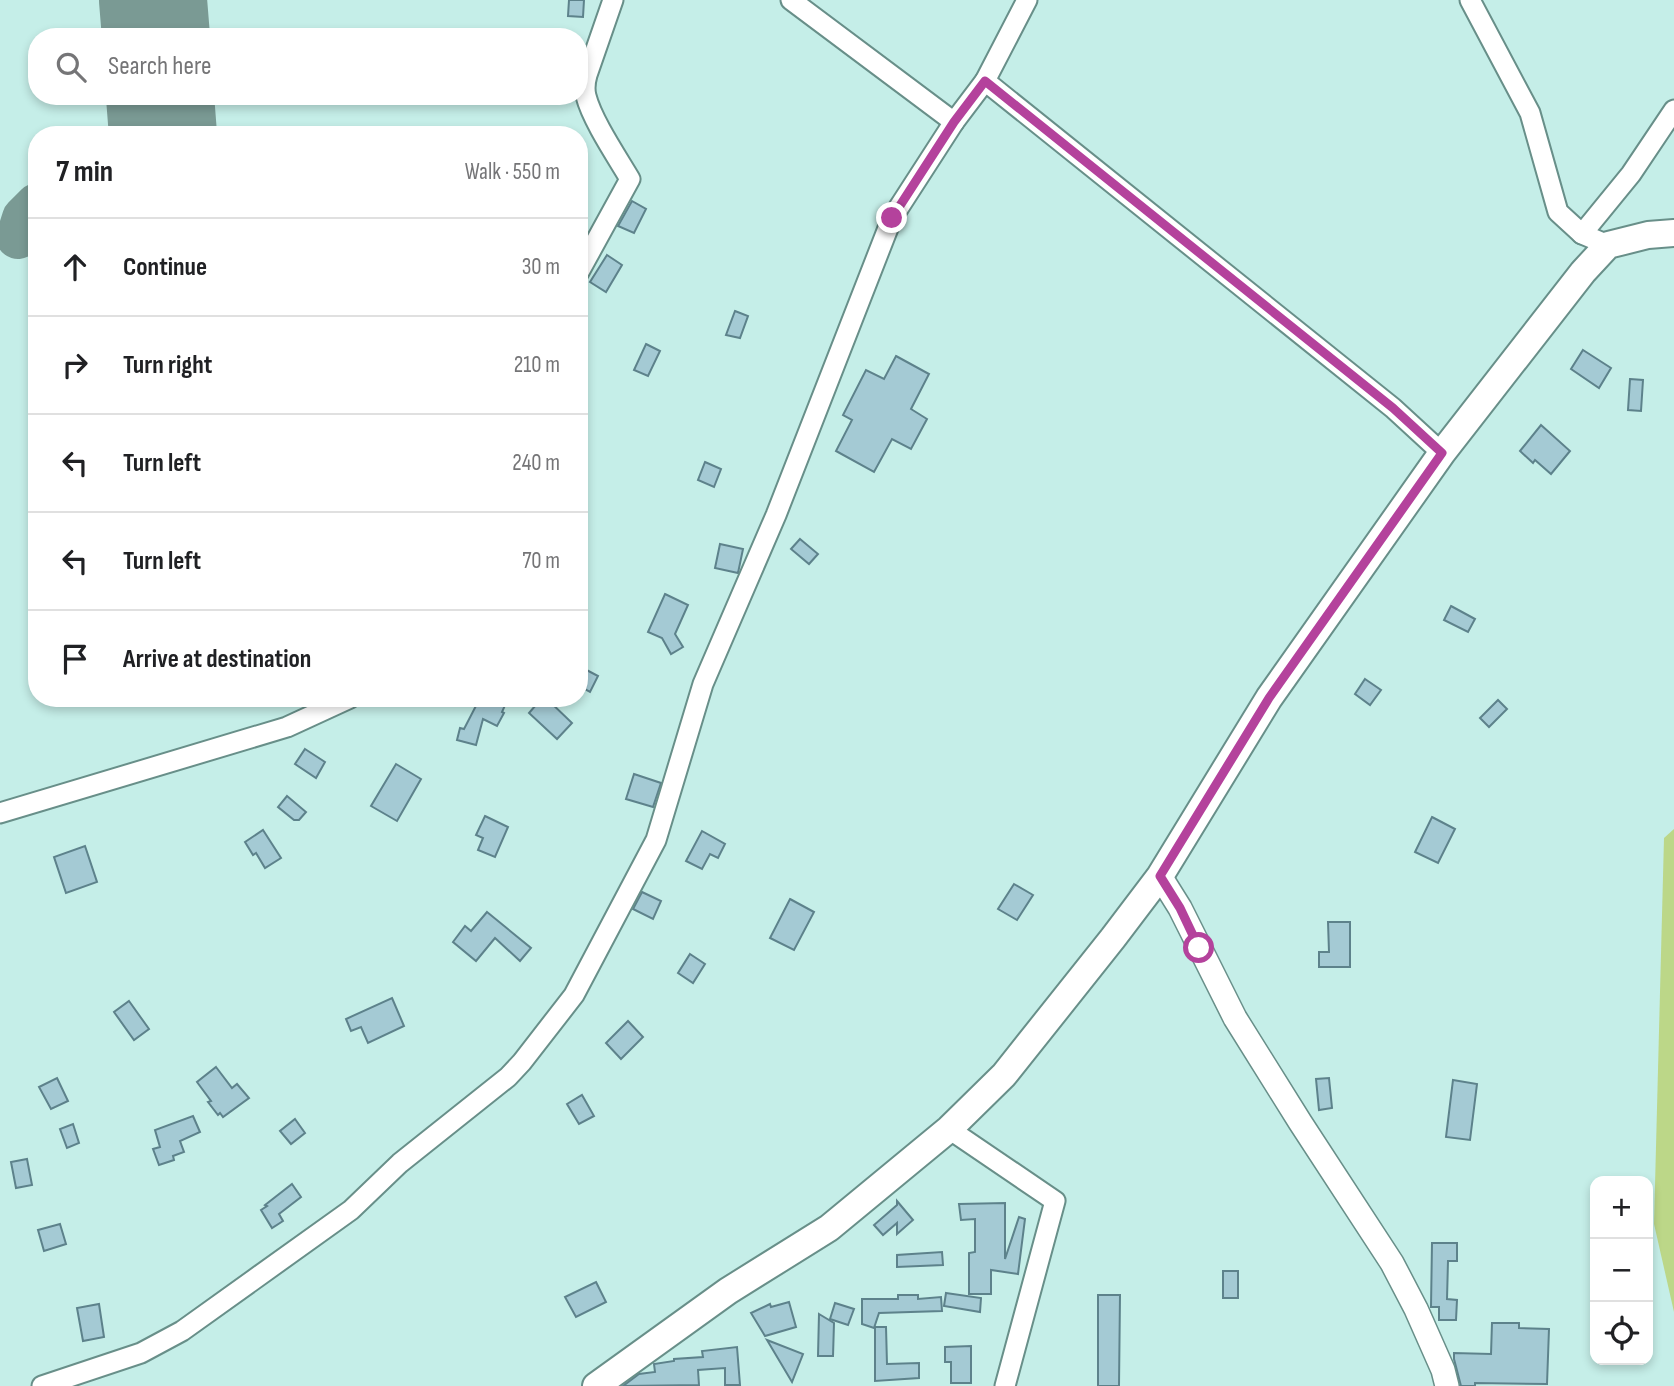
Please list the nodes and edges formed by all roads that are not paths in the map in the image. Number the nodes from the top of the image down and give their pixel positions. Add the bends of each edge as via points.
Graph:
1 (612, 0) edge
2 (791, 0) edge
3 (1027, 0) edge
4 (1470, 0) edge
5 (588, 72) edge
6 (985, 81) junction
7 (588, 100) edge
8 (1674, 110) edge
9 (954, 122) junction
10 (1674, 233) edge
11 (1582, 234) junction
12 (1608, 245) junction
13 (588, 256) edge
14 (1442, 453) junction
15 (330, 707) edge
16 (0, 813) edge
17 (1160, 876) junction
18 (949, 1129) junction
19 (42, 1386) edge
20 (596, 1386) edge
21 (1005, 1386) edge
22 (1447, 1386) edge

1 - 5 street
2 - 9 street
3 - 6 street
4 - 11 street via 1530,113 1558,212
6 - 9 street
6 - 14 street via 1383,399
7 - 13 street via 630,179
8 - 11 street via 1631,174
9 - 19 street via 892,218 776,514 703,684 656,840 574,995 508,1077 400,1163 351,1210 182,1331 141,1353
10 - 12 main road
11 - 12 street
12 - 14 main road
14 - 17 main road via 1269,698
15 - 16 street via 286,727
17 - 18 main road via 1004,1075
17 - 22 street via 1236,1018 1392,1263
18 - 20 main road via 829,1228 728,1291
18 - 21 street via 1055,1201

